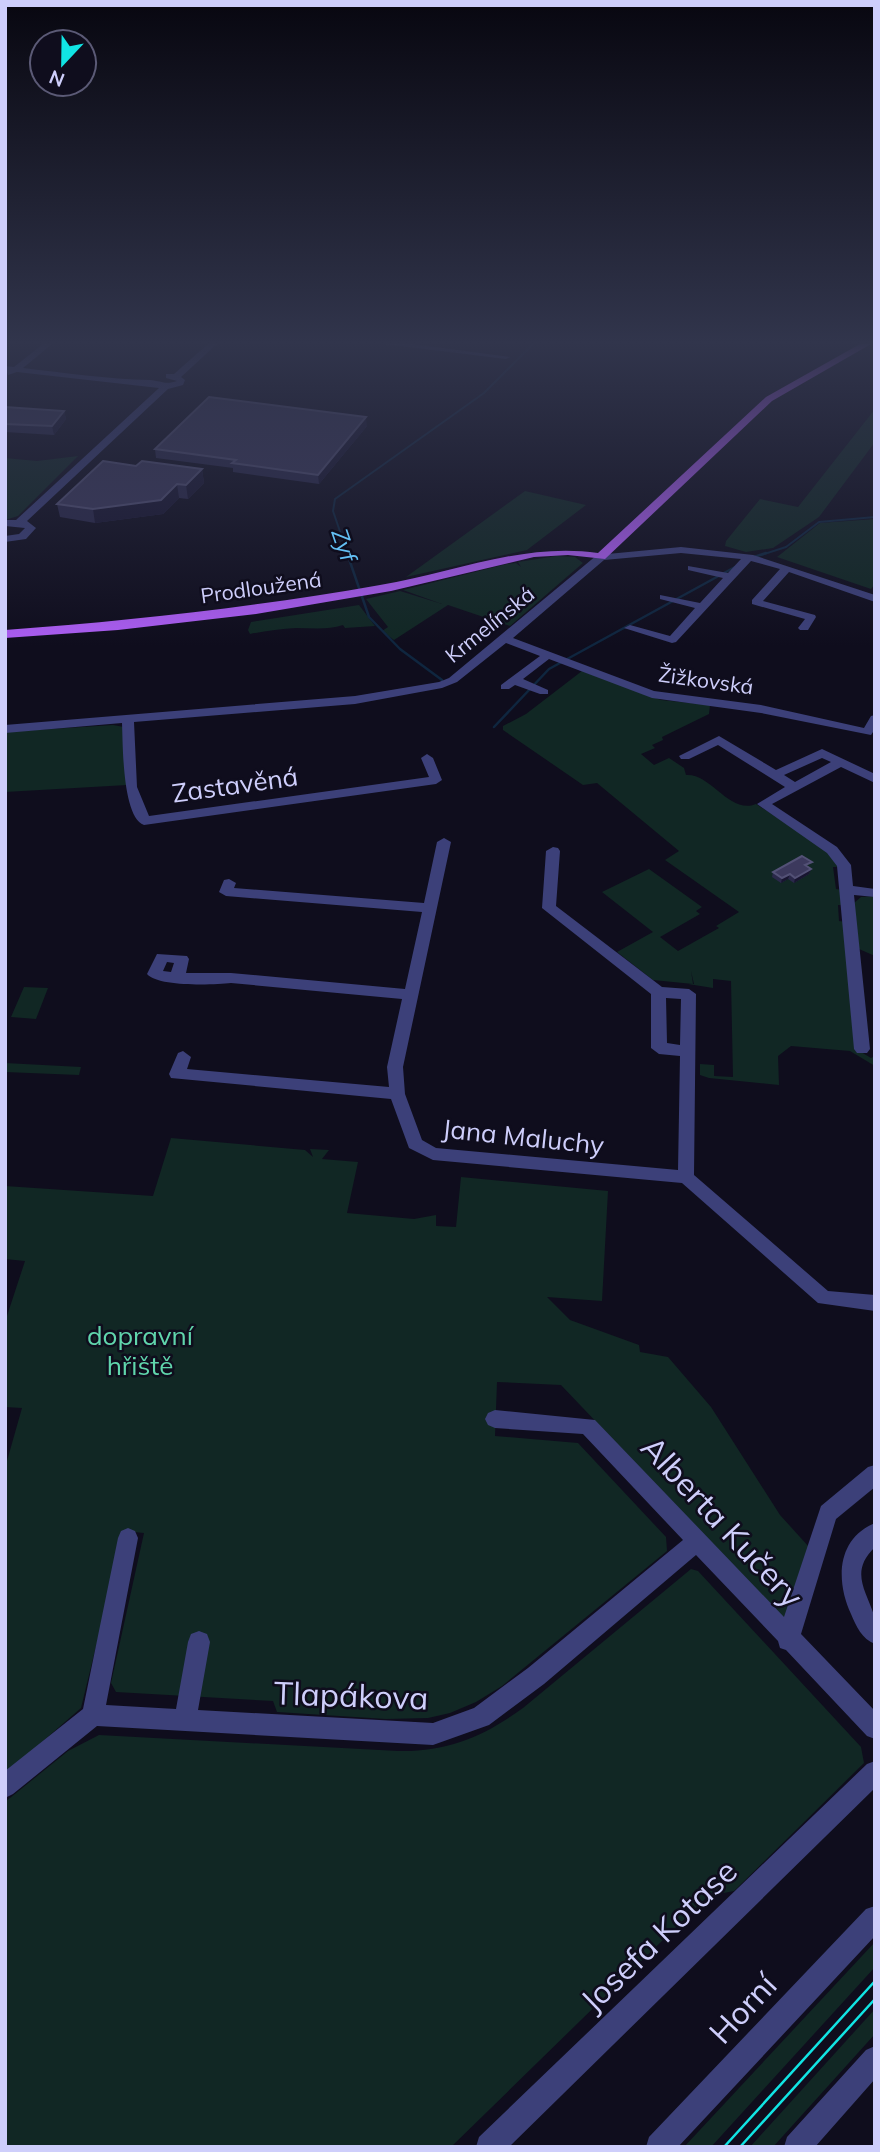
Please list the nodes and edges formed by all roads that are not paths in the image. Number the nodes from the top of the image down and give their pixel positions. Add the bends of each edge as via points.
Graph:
1 (103, 444) edge
2 (721, 444) edge
3 (20, 522) junction
4 (5, 523) edge
5 (5, 539) edge
6 (601, 557) junction
7 (749, 557) junction
8 (692, 568) dead end
9 (787, 568) junction
10 (730, 577) junction
11 (764, 593) junction
12 (860, 593) junction
13 (664, 597) dead end
14 (875, 599) edge
15 (793, 601) dead end
16 (847, 604) dead end
17 (702, 607) junction
18 (810, 620) dead end
19 (631, 628) dead end
20 (5, 634) edge
21 (505, 639) junction
22 (548, 655) junction
23 (544, 692) dead end
24 (128, 719) junction
25 (875, 719) edge
26 (5, 729) edge
27 (685, 756) dead end
28 (427, 758) dead end
29 (839, 763) junction
30 (775, 775) junction
31 (875, 779) edge
32 (794, 787) junction
33 (444, 842) dead end
34 (553, 851) dead end
35 (229, 883) dead end
36 (848, 890) junction
37 (875, 892) edge
38 (430, 908) junction
39 (177, 978) dead end
40 (658, 992) junction
41 (411, 995) junction
42 (862, 1049) dead end
43 (687, 1051) junction
44 (183, 1057) dead end
45 (397, 1094) junction
46 (686, 1177) junction
47 (875, 1303) edge
48 (495, 1419) dead end
49 (875, 1474) edge
50 (875, 1533) edge
51 (128, 1538) dead end
52 (697, 1541) junction
53 (875, 1633) edge
54 (788, 1640) junction
55 (199, 1642) dead end
56 (93, 1714) junction
57 (185, 1720) junction
58 (875, 1728) edge
59 (875, 1772) edge
60 (5, 1786) edge
61 (875, 1918) edge
62 (875, 2059) edge
63 (489, 2147) edge
64 (659, 2147) edge
65 (797, 2147) edge

1 - 3 street
2 - 6 main road, Krmelínská
3 - 4 street
3 - 5 street via 30,526 29,533
6 - 7 street via 681,550
6 - 20 main road, Prodloužená via 568,552 534,554 348,595 159,622
6 - 21 street, Krmelínská
7 - 9 street
7 - 10 street
8 - 10 street
9 - 11 street
9 - 12 street
10 - 17 street
11 - 15 street
11 - 18 street via 757,602
12 - 14 street
12 - 16 street
13 - 17 street
17 - 19 street via 673,640
21 - 22 street, Žižkovská
21 - 24 street, Krmelínská via 453,680 426,689 365,699
22 - 23 street via 509,683
22 - 25 street, Žižkovská via 652,694 761,709 867,732
24 - 26 street, Krmelínská
24 - 28 street, Zastavěná via 131,787 144,821 438,784
27 - 30 street via 708,746 747,771 758,765
29 - 30 street via 822,753
29 - 31 street
29 - 32 street
30 - 32 street
32 - 36 street via 763,804 840,856
33 - 38 street, Jana Maluchy
34 - 40 street via 549,908
35 - 38 street via 226,892
36 - 37 street
36 - 42 street
38 - 41 street, Jana Maluchy
39 - 41 street via 231,978
40 - 43 street via 659,1048
40 - 43 street via 689,995
41 - 45 street, Jana Maluchy via 395,1067
43 - 46 street
44 - 45 street via 177,1074
45 - 46 street, Jana Maluchy via 415,1144 433,1154
46 - 47 street via 824,1298
48 - 52 street, Alberta Kučery via 588,1426
49 - 54 street via 828,1514
50 - 53 street via 853,1557 851,1578 858,1605
51 - 56 street
52 - 54 street, Alberta Kučery
52 - 57 street, Tlapákova via 536,1676 481,1717 460,1726 433,1734
54 - 58 street, Alberta Kučery
55 - 57 street
56 - 57 street, Tlapákova
56 - 60 street
59 - 63 street, Josefa Kotase
61 - 64 street, Horní
62 - 65 street

